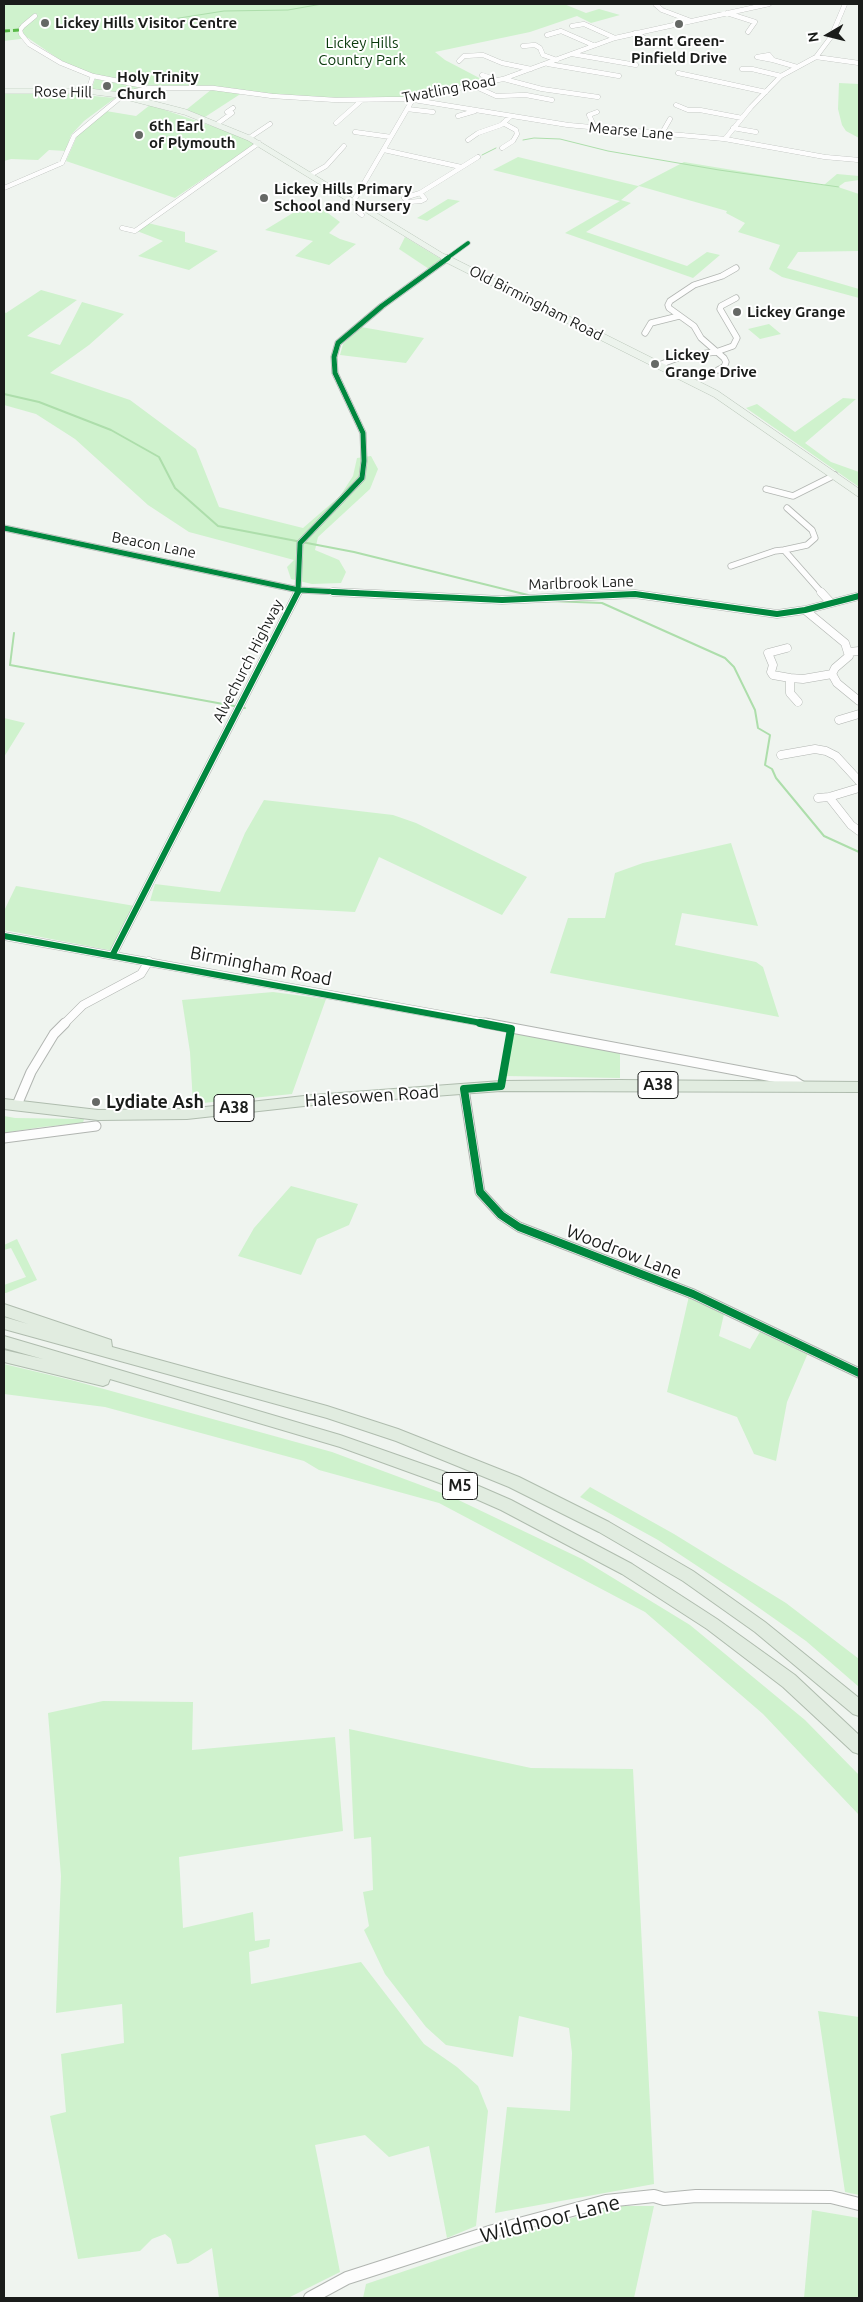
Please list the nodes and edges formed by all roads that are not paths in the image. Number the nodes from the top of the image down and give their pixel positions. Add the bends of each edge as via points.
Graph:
1 (655, 4) edge
2 (769, 4) edge
3 (845, 4) edge
4 (727, 13) junction
5 (35, 16) dead end
6 (692, 22) junction
7 (572, 26) dead end
8 (748, 32) dead end
9 (635, 33) junction
10 (547, 35) dead end
11 (615, 38) junction
12 (670, 44) dead end
13 (593, 45) junction
14 (523, 46) dead end
15 (572, 54) junction
16 (816, 57) junction
17 (459, 60) dead end
18 (557, 60) junction
19 (773, 60) dead end
20 (859, 63) edge
21 (548, 64) junction
22 (636, 65) dead end
23 (797, 67) junction
24 (534, 69) junction
25 (742, 69) dead end
26 (681, 72) dead end
27 (93, 76) junction
28 (482, 76) dead end
29 (619, 76) dead end
30 (781, 76) junction
31 (503, 79) junction
32 (497, 80) junction
33 (474, 86) junction
34 (149, 88) junction
35 (4, 91) edge
36 (88, 91) junction
37 (766, 92) junction
38 (120, 96) junction
39 (420, 96) junction
40 (598, 97) dead end
41 (404, 99) junction
42 (413, 99) junction
43 (362, 100) junction
44 (552, 100) dead end
45 (676, 105) dead end
46 (233, 108) dead end
47 (407, 109) junction
48 (478, 110) junction
49 (433, 112) dead end
50 (597, 112) dead end
51 (456, 116) dead end
52 (511, 116) junction
53 (742, 118) junction
54 (670, 119) dead end
55 (336, 123) dead end
56 (217, 124) junction
57 (270, 124) dead end
58 (503, 124) junction
59 (595, 128) junction
60 (734, 128) junction
61 (356, 132) dead end
62 (756, 132) dead end
63 (662, 134) junction
64 (391, 136) junction
65 (250, 138) junction
66 (725, 139) junction
67 (468, 140) dead end
68 (259, 143) junction
69 (344, 146) dead end
70 (502, 148) dead end
71 (384, 150) junction
72 (478, 156) dead end
73 (859, 160) edge
74 (461, 168) junction
75 (312, 174) junction
76 (4, 188) edge
77 (420, 193) dead end
78 (353, 202) junction
79 (122, 228) dead end
80 (468, 243) dead end
81 (447, 259) junction
82 (736, 268) dead end
83 (736, 298) dead end
84 (669, 308) junction
85 (679, 316) junction
86 (666, 318) junction
87 (641, 328) dead end
88 (716, 352) junction
89 (659, 364) junction
90 (718, 370) dead end
91 (835, 475) junction
92 (766, 490) dead end
93 (859, 492) edge
94 (787, 508) dead end
95 (4, 528) edge
96 (784, 550) junction
97 (731, 566) dead end
98 (299, 590) junction
99 (859, 596) edge
100 (831, 603) junction
101 (805, 610) junction
102 (787, 648) dead end
103 (859, 651) edge
104 (849, 652) junction
105 (832, 674) junction
106 (762, 675) dead end
107 (773, 675) junction
108 (790, 678) junction
109 (859, 701) edge
110 (798, 702) dead end
111 (859, 714) edge
112 (844, 720) dead end
113 (781, 755) dead end
114 (859, 781) edge
115 (859, 788) edge
116 (829, 797) junction
117 (818, 798) dead end
118 (859, 830) edge
119 (4, 936) edge
120 (113, 954) junction
121 (149, 960) junction
122 (802, 1086) junction
123 (859, 1087) edge
124 (464, 1089) junction
125 (4, 1104) edge
126 (17, 1105) junction
127 (96, 1126) dead end
128 (4, 1138) edge
129 (4, 1310) edge
130 (4, 1323) edge
131 (4, 1342) edge
132 (4, 1356) edge
133 (859, 1373) edge
134 (228, 1385) junction
135 (283, 1423) junction
136 (859, 1708) edge
137 (859, 1746) edge
138 (859, 2204) edge
139 (310, 2298) edge

1 - 6 street
2 - 4 street, Twatling Road
3 - 16 street via 831,37
4 - 6 street, Twatling Road
4 - 8 street via 755,22
5 - 27 street via 20,30 26,40 61,63
6 - 9 street, Twatling Road
7 - 11 street via 584,24
9 - 11 street, Twatling Road
9 - 12 street via 650,41
10 - 13 street via 562,31
11 - 13 street, Twatling Road
13 - 15 street, Twatling Road
14 - 18 street via 540,48 543,55
15 - 18 street, Twatling Road
15 - 22 street
16 - 20 street
16 - 23 street
17 - 24 street via 464,56 483,55 502,63
18 - 21 street, Twatling Road
19 - 23 street
21 - 24 street, Twatling Road
21 - 29 street
23 - 30 street
24 - 31 street, Twatling Road
25 - 30 street
26 - 37 street
27 - 34 street
27 - 36 street
28 - 32 street
30 - 37 street
31 - 32 street, Twatling Road
31 - 40 street via 542,89
32 - 33 street, Twatling Road
33 - 39 street, Twatling Road
33 - 44 street via 496,96 526,95
34 - 38 street, Twatling Road
34 - 43 street, Twatling Road via 213,88 272,96
35 - 36 main road, Rose Hill
36 - 38 main road, Rose Hill
37 - 53 street
38 - 56 main road, Old Birmingham Road via 176,109
38 - 76 street via 74,136 62,163
39 - 41 street, Twatling Road
39 - 42 street
41 - 42 street, Mearse Lane
41 - 43 street, Twatling Road
42 - 47 street
42 - 48 street, Mearse Lane
43 - 55 street
45 - 53 street via 688,110
46 - 56 street via 227,112 232,113
47 - 49 street
47 - 64 street
48 - 51 street
48 - 52 street, Mearse Lane
50 - 59 street via 589,115
52 - 58 street
52 - 59 street, Mearse Lane
53 - 60 street
54 - 63 street
56 - 65 main road, Old Birmingham Road
57 - 65 street
58 - 67 street
58 - 70 street via 516,130 516,134 513,141
59 - 63 street, Mearse Lane
60 - 62 street
60 - 66 street
61 - 64 street
63 - 66 street, Mearse Lane
64 - 71 street
65 - 68 main road, Old Birmingham Road
66 - 73 street, Mearse Lane
68 - 75 main road, Old Birmingham Road
68 - 79 street via 135,231
69 - 75 street via 326,166
71 - 74 street
71 - 78 street
72 - 74 street
74 - 77 street
75 - 78 main road, Old Birmingham Road
78 - 81 main road, Old Birmingham Road via 362,211
80 - 81 street, Alvechurch Highway
81 - 89 main road, Old Birmingham Road
81 - 98 street, Alvechurch Highway via 338,343 334,356 335,373 363,433 362,478 300,544
82 - 84 street via 694,285 670,301
83 - 88 street via 720,309 737,342
84 - 85 street
84 - 86 street
85 - 86 street
85 - 88 street via 694,326
86 - 87 street via 652,323 646,331
88 - 89 street via 683,356
88 - 90 street via 726,362
89 - 91 main road, Old Birmingham Road via 732,404
91 - 92 street via 793,496
91 - 93 main road, Old Birmingham Road
94 - 96 street via 815,538 808,545
95 - 98 street, Beacon Lane
96 - 97 street
96 - 100 street
98 - 101 street, Marlbrook Lane via 502,600 635,594 777,614
98 - 120 street, Alvechurch Highway
99 - 100 street, Marlbrook Lane
100 - 101 street, Marlbrook Lane
101 - 104 street via 845,643
102 - 107 street via 764,653 773,665
103 - 104 street
104 - 105 street
105 - 108 street
105 - 109 street via 837,683
106 - 107 street
107 - 108 street
108 - 110 street via 790,693
111 - 112 street
113 - 114 street via 815,749 826,751 836,756
115 - 116 street
116 - 117 street
116 - 118 street via 851,825
119 - 120 street, Birmingham Road
120 - 121 street, Birmingham Road
121 - 122 street, Birmingham Road via 765,1075 794,1081
121 - 126 street via 140,974 83,1005 54,1034 31,1072
122 - 123 highway, Birmingham Road / A38
122 - 124 highway, Halesowen Road / A38 via 501,1086
124 - 126 highway, Halesowen Road / A38 via 312,1100 187,1114 98,1115
124 - 133 street, Woodrow Lane via 480,1192 501,1216 519,1228 693,1294
125 - 126 highway, Halesowen Road / A38
127 - 128 street
129 - 134 highway
130 - 134 highway, M5
131 - 135 highway, M5
132 - 135 highway
134 - 136 highway, M5 via 398,1435 514,1482 604,1526 688,1576 760,1627
135 - 137 highway, M5 via 446,1479 584,1544 712,1624 789,1681
138 - 139 street, Wildmoor Lane via 811,2197 696,2196 664,2199 654,2196 606,2200 493,2231 347,2278

